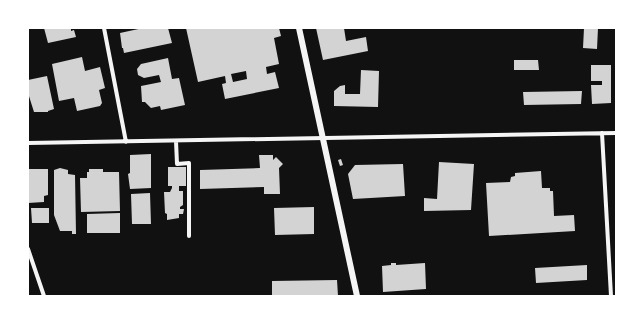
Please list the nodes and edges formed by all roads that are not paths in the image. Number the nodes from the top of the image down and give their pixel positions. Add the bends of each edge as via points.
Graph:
1 (104, 28) edge
2 (299, 28) edge
3 (602, 133) junction
4 (616, 133) edge
5 (322, 138) junction
6 (176, 141) junction
7 (126, 142) junction
8 (28, 143) edge
9 (189, 236) dead end
10 (28, 249) edge
11 (44, 296) edge
12 (357, 296) edge
13 (611, 296) edge

1 - 7 street
2 - 5 street
3 - 4 street
3 - 5 street
3 - 13 street
5 - 6 street
5 - 12 street
6 - 7 street
6 - 9 street via 177,164 189,163
7 - 8 street
10 - 11 street

